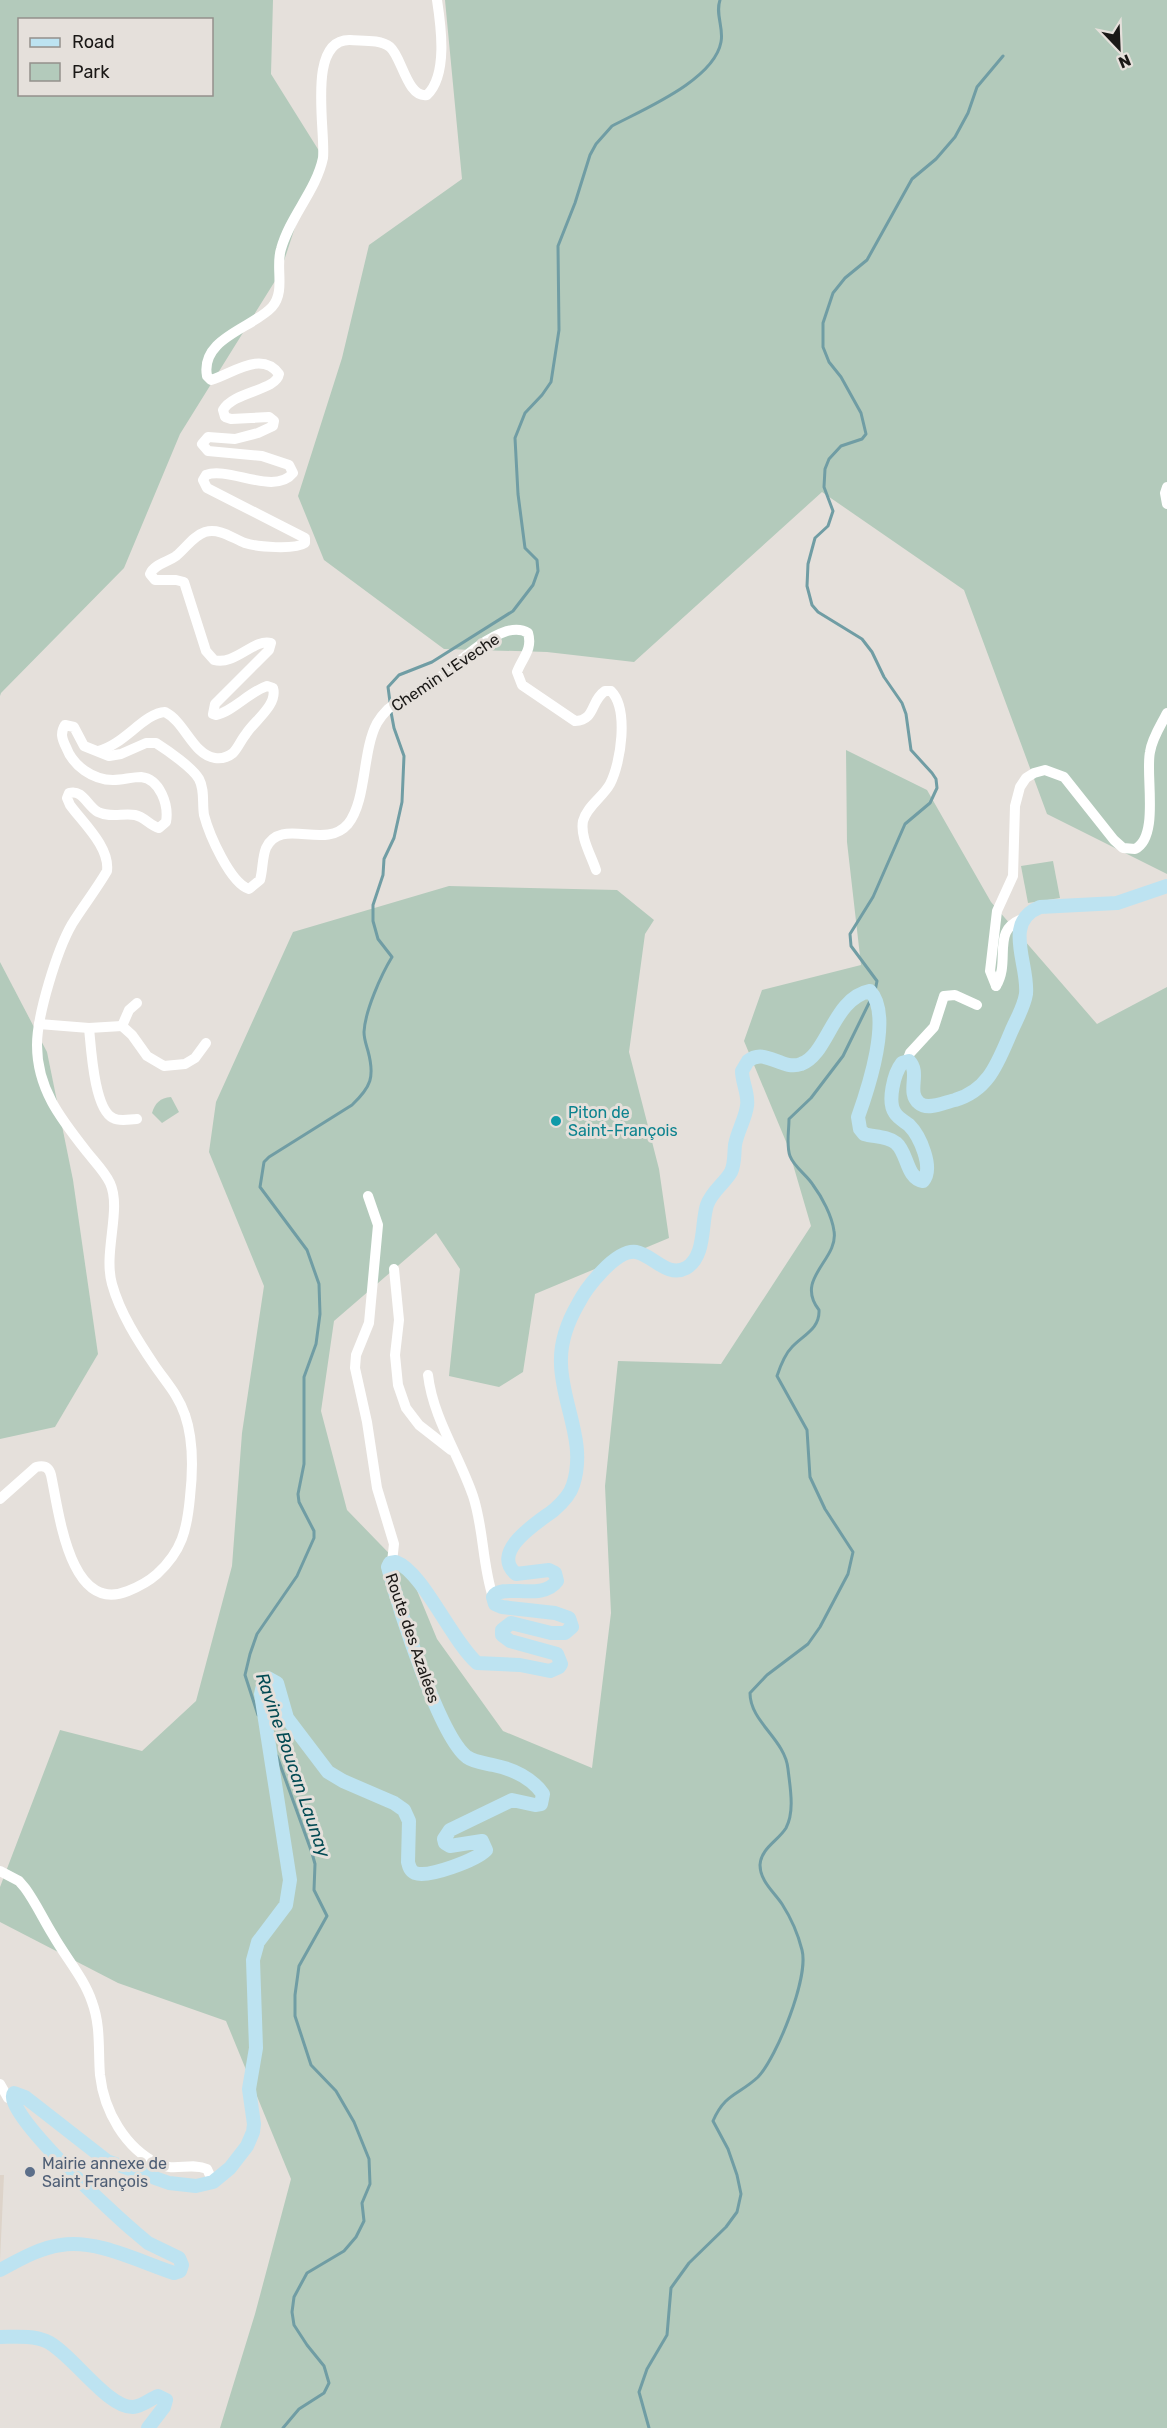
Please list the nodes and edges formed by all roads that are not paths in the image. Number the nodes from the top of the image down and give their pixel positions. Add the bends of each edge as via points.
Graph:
1 (437, 0) edge
2 (1167, 487) edge
3 (1167, 504) edge
4 (1167, 713) edge
5 (98, 751) junction
6 (596, 870) dead end
7 (1167, 886) edge
8 (1025, 918) junction
9 (137, 1003) dead end
10 (976, 1005) dead end
11 (39, 1024) junction
12 (122, 1026) junction
13 (89, 1028) junction
14 (206, 1043) dead end
15 (907, 1061) junction
16 (137, 1119) dead end
17 (368, 1196) dead end
18 (394, 1269) dead end
19 (428, 1375) dead end
20 (456, 1455) junction
21 (0, 1499) edge
22 (392, 1562) junction
23 (493, 1597) junction
24 (0, 1871) edge
25 (0, 2084) edge
26 (8, 2098) junction
27 (213, 2181) junction
28 (0, 2270) edge
29 (0, 2337) edge
30 (148, 2428) edge

1 - 5 street via 442,44 434,86 427,95 413,89 394,51 383,44 346,40 330,49 321,79 323,158 281,248 277,299 266,313 218,344 206,367 211,380 251,364 271,367 279,375 274,383 240,396 223,410 225,417 231,419 269,417 273,426 230,440 207,437 202,442 208,451 277,459 289,465 293,473 278,481 214,472 203,480 207,488 299,534 305,543 297,547 252,545 210,531 196,536 150,574 158,581 184,582 206,651 214,660 227,660 263,642 270,643 269,650 215,704 214,715 224,713 267,686 273,688 274,695 234,752 226,757 213,758 203,752 165,712 153,714 123,740
2 - 3 street
4 - 8 street via 1150,752 1148,830 1139,847 1128,849 1114,840 1071,784 1056,773 1034,773 1020,787 1015,806 1013,876 996,921 990,971 996,986 1002,970 1006,929
5 - 6 street, Chemin L'Eveche via 115,756 156,743 192,770 202,787 207,825 228,869 237,883 249,889 260,880 265,853 273,839 290,833 325,836 347,824 355,811 376,725 388,709 427,688 501,633 523,630 530,640 517,672 522,685 575,721 590,716 596,699 604,691 611,691 617,700 622,731 614,773 583,823
5 - 11 street via 84,746 74,727 64,727 65,747 78,766 104,779 150,780 164,800 167,819 159,828 137,815 102,814 80,794 69,793 69,805 103,849 107,872 71,925
7 - 8 main road via 1117,903 1040,907
8 - 15 main road via 1019,933 1026,995 991,1076 962,1097 925,1106 913,1092 915,1072
9 - 12 street
10 - 15 street via 955,995 944,996 934,1027
11 - 13 street
11 - 21 street via 40,1074 47,1096 111,1185 114,1203 108,1267 114,1292 185,1413 192,1472 188,1519 180,1545 170,1562 152,1579 121,1594 94,1590 74,1565 62,1532 48,1468 36,1467
12 - 13 street
12 - 14 street via 147,1056 164,1065 185,1064
13 - 16 street via 96,1084 104,1108 117,1120
15 - 23 main road via 896,1074 892,1106 921,1146 927,1168 926,1178 921,1181 912,1174 896,1143 864,1134 859,1126 858,1117 876,1053 878,1004 870,991 861,992 843,1010 806,1062 790,1065 760,1056 745,1064 742,1077 747,1108 736,1140 733,1169 709,1201 693,1261 681,1269 669,1269 639,1252 627,1252 610,1264 579,1301 566,1328 561,1364 576,1438 574,1483 563,1501 516,1540 510,1557 516,1574 549,1570 555,1573 557,1581 549,1588 520,1593 502,1590
17 - 22 street via 378,1225 369,1323 355,1368 377,1488 394,1544
18 - 20 street via 399,1320 395,1355 406,1408 419,1425
19 - 20 street via 433,1401
20 - 23 street via 473,1497
22 - 23 main road, Route des Azalées via 400,1563 415,1575 462,1647 477,1663 550,1671 559,1667 557,1654 505,1639 502,1630 511,1623 565,1633 572,1627 569,1618 502,1607 495,1604
22 - 27 main road, Route des Azalées via 389,1574 450,1737 468,1758 504,1767 530,1779 543,1799 535,1805 513,1800 450,1830 444,1839 450,1846 477,1840 482,1841 486,1850 443,1870 415,1872 409,1868 409,1821 404,1810 328,1772 287,1718 277,1683 268,1678 264,1681 261,1694 289,1868 289,1894 258,1942 253,1960 256,2048 249,2084 253,2132 230,2168
24 - 27 street via 20,1881 86,1986 98,2022 103,2090 118,2127 144,2155 159,2164 173,2169 198,2165 207,2169
25 - 26 street
26 - 27 main road via 14,2093 25,2097 92,2151 122,2168 184,2186
26 - 28 main road via 18,2125 40,2149 135,2232 179,2258 182,2265 174,2273 143,2260 62,2244
29 - 30 main road via 44,2340 102,2390 128,2406 162,2396 166,2400 164,2408

